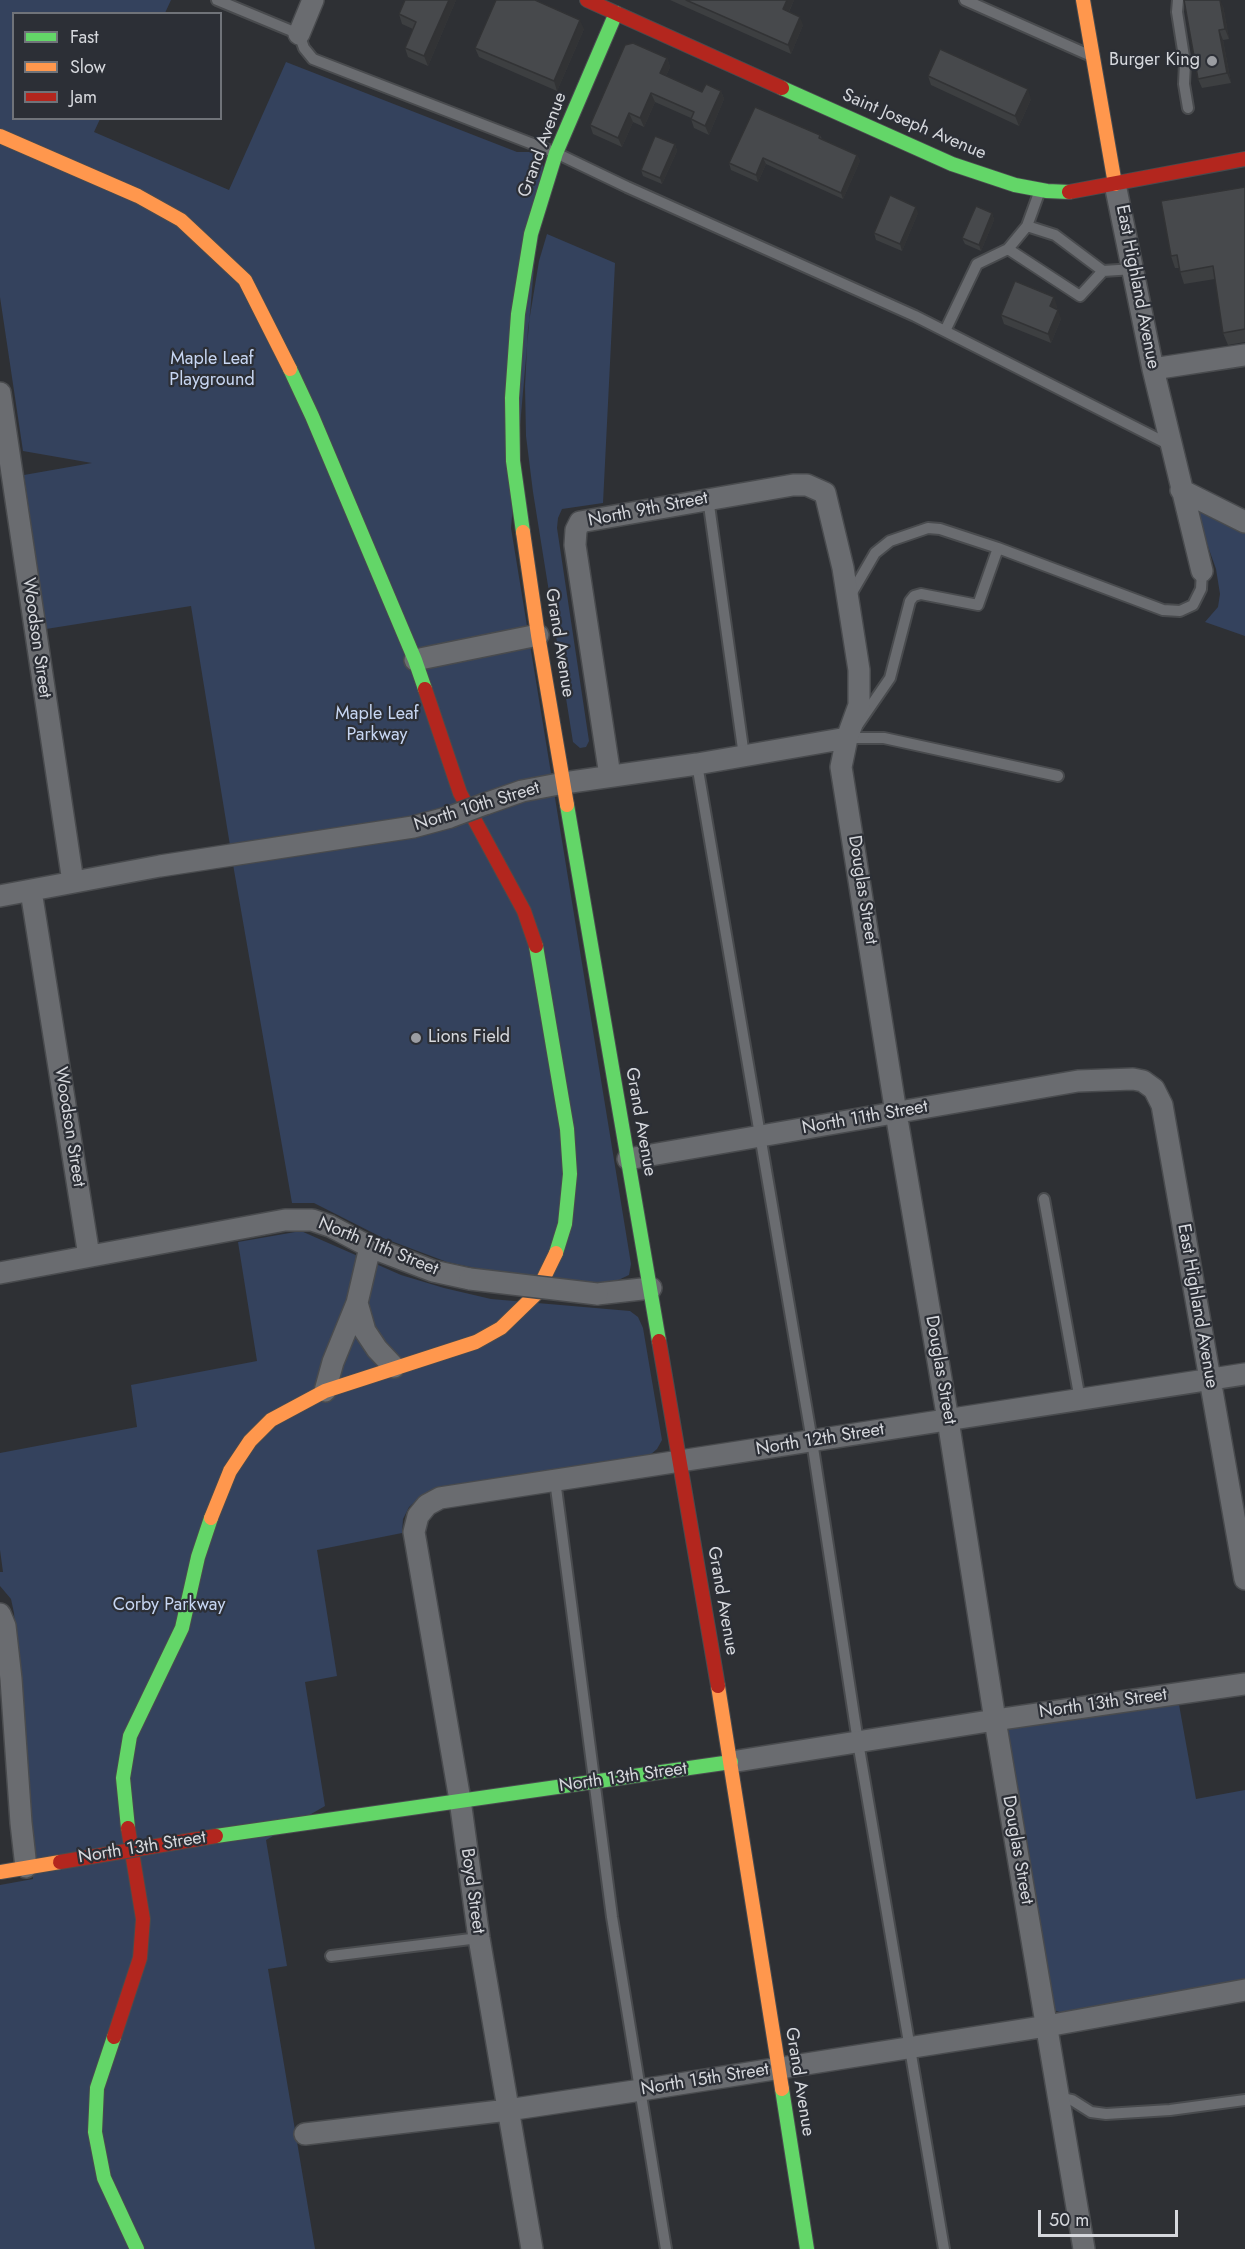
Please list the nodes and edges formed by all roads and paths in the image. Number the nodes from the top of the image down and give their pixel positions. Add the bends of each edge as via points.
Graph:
1 (217, 0) edge
2 (313, 0) edge
3 (587, 0) edge
4 (965, 0) edge
5 (1083, 0) edge
6 (1178, 0) edge
7 (619, 7) edge
8 (298, 34) junction
9 (1092, 56) junction
10 (1188, 108) dead end
11 (0, 136) edge
12 (556, 153) junction
13 (1245, 159) edge
14 (1115, 184) junction
15 (1040, 190) junction
16 (1027, 226) junction
17 (1008, 249) junction
18 (1134, 268) junction
19 (1103, 271) junction
20 (945, 331) junction
21 (1245, 355) edge
22 (1153, 369) junction
23 (0, 393) edge
24 (1170, 446) junction
25 (5, 457) edge
26 (1181, 490) junction
27 (825, 493) joint
28 (708, 498) junction
29 (1245, 522) edge
30 (998, 548) junction
31 (1202, 571) joint
32 (848, 599) junction
33 (538, 635) junction
34 (415, 660) junction
35 (848, 738) junction
36 (744, 756) junction
37 (697, 764) junction
38 (610, 776) junction
39 (1058, 776) dead end
40 (564, 783) junction
41 (73, 882) junction
42 (31, 891) junction
43 (0, 896) edge
44 (1101, 1080) joint
45 (896, 1113) junction
46 (760, 1136) junction
47 (628, 1159) junction
48 (1044, 1199) dead end
49 (370, 1246) junction
50 (89, 1256) junction
51 (0, 1273) edge
52 (651, 1288) junction
53 (357, 1303) junction
54 (394, 1368) junction
55 (1245, 1374) edge
56 (1211, 1380) junction
57 (325, 1391) junction
58 (1080, 1400) junction
59 (948, 1420) junction
60 (812, 1441) junction
61 (680, 1461) junction
62 (555, 1480) junction
63 (414, 1532) joint
64 (1245, 1579) edge
65 (0, 1614) edge
66 (1245, 1684) edge
67 (994, 1720) junction
68 (858, 1742) junction
69 (731, 1762) junction
70 (594, 1783) junction
71 (460, 1800) junction
72 (26, 1867) junction
73 (0, 1872) edge
74 (478, 1938) junction
75 (331, 1956) dead end
76 (1245, 1990) edge
77 (1047, 2026) junction
78 (910, 2048) junction
79 (779, 2069) junction
80 (641, 2090) junction
81 (1059, 2097) junction
82 (1245, 2100) edge
83 (508, 2110) junction
84 (305, 2134) dead end
85 (137, 2249) edge
86 (532, 2249) edge
87 (666, 2249) edge
88 (807, 2249) edge
89 (944, 2249) edge
90 (1084, 2249) edge

1 - 8 lane
2 - 8 street
3 - 7 street, Saint Joseph Avenue
4 - 9 lane
5 - 9 street, East Highland Avenue
6 - 10 lane
7 - 12 street, Grand Avenue
7 - 15 street, Saint Joseph Avenue via 952,164
8 - 12 lane via 313,59
9 - 14 street, East Highland Avenue
11 - 34 street via 138,196 181,220 245,280 312,416
12 - 20 lane
12 - 33 street, Grand Avenue via 531,234 523,278 512,398 513,461
13 - 14 street, Saint Joseph Avenue
14 - 15 street, Saint Joseph Avenue via 1072,192
14 - 18 street, East Highland Avenue
15 - 16 lane
16 - 17 lane
16 - 19 lane via 1055,235
17 - 19 lane via 1080,296
17 - 20 lane via 976,264
18 - 19 lane
18 - 22 street, East Highland Avenue
20 - 24 lane
21 - 22 street
22 - 24 street, East Highland Avenue
23 - 25 street, Woodson Street
24 - 26 street, East Highland Avenue
25 - 41 street, Woodson Street
26 - 29 street
26 - 31 street, East Highland Avenue
27 - 28 street, North 9th Street via 793,484
27 - 32 street, Douglas Street
28 - 36 lane
28 - 38 street, North 9th Street via 580,522 576,530 575,545
30 - 31 lane via 1163,610 1180,611 1193,605 1201,589
30 - 32 lane via 928,528 890,541 875,553
30 - 35 lane via 978,605 921,594 910,601 890,678
32 - 35 street, Douglas Street via 859,670 859,705
33 - 34 street
33 - 40 street, Grand Avenue
34 - 54 street via 460,793 524,911 537,950 567,1129 570,1174 565,1224 553,1261 536,1294 501,1328 476,1342
35 - 36 street, North 10th Street
35 - 39 lane via 884,738
35 - 45 street, Douglas Street via 842,767
36 - 37 street, North 10th Street
37 - 38 street, North 10th Street
37 - 46 lane
38 - 40 street, North 10th Street
40 - 41 street, North 10th Street, bridge via 522,791 413,827
40 - 47 street, Grand Avenue
41 - 42 street, North 10th Street
42 - 43 street, North 10th Street
42 - 50 street, Woodson Street
44 - 45 street, North 11th Street
44 - 56 street, East Highland Avenue via 1143,1081 1154,1089 1162,1105
45 - 46 street, North 11th Street
45 - 59 street, Douglas Street
46 - 47 street, North 11th Street
46 - 60 lane
47 - 52 street, Grand Avenue
48 - 58 lane
49 - 50 street, North 11th Street via 312,1220 285,1220
49 - 52 street, North 11th Street, bridge via 433,1271 470,1280 597,1294
49 - 53 street
50 - 51 street, North 11th Street
52 - 61 street, Grand Avenue
53 - 54 street via 365,1331
53 - 57 street
54 - 57 street
55 - 56 street, North 12th Street
56 - 58 street, North 12th Street
56 - 64 street, East Highland Avenue
57 - 85 street via 271,1420 230,1471 198,1557 182,1628 130,1736 123,1778 143,1919 140,1958 97,2088 95,2132 104,2178
58 - 59 street, North 12th Street
59 - 60 street, North 12th Street
59 - 67 street, Douglas Street
60 - 61 street, North 12th Street
60 - 68 lane
61 - 62 street, North 12th Street
61 - 69 street, Grand Avenue
62 - 63 street, North 12th Street via 440,1498 418,1516
62 - 70 lane
63 - 71 street, Boyd Street
65 - 72 street via 5,1626 11,1737
66 - 67 street, North 13th Street
67 - 68 street, North 13th Street
67 - 77 street, Douglas Street
68 - 69 street, North 13th Street
68 - 78 lane
69 - 70 street, North 13th Street
69 - 79 street, Grand Avenue
70 - 71 street, North 13th Street
70 - 80 lane
71 - 72 street, North 13th Street, bridge
71 - 74 street, Boyd Street
72 - 73 street, North 13th Street
74 - 75 lane
74 - 83 street, Boyd Street
76 - 77 street, North 15th Street
77 - 78 street, North 15th Street
77 - 81 street, Douglas Street
78 - 79 street, North 15th Street
78 - 89 lane
79 - 80 street, North 15th Street
79 - 88 street, Grand Avenue
80 - 83 street, North 15th Street
80 - 87 lane
81 - 82 lane via 1106,2114
81 - 90 street, Douglas Street
83 - 84 street, North 15th Street
83 - 86 street, Boyd Street

